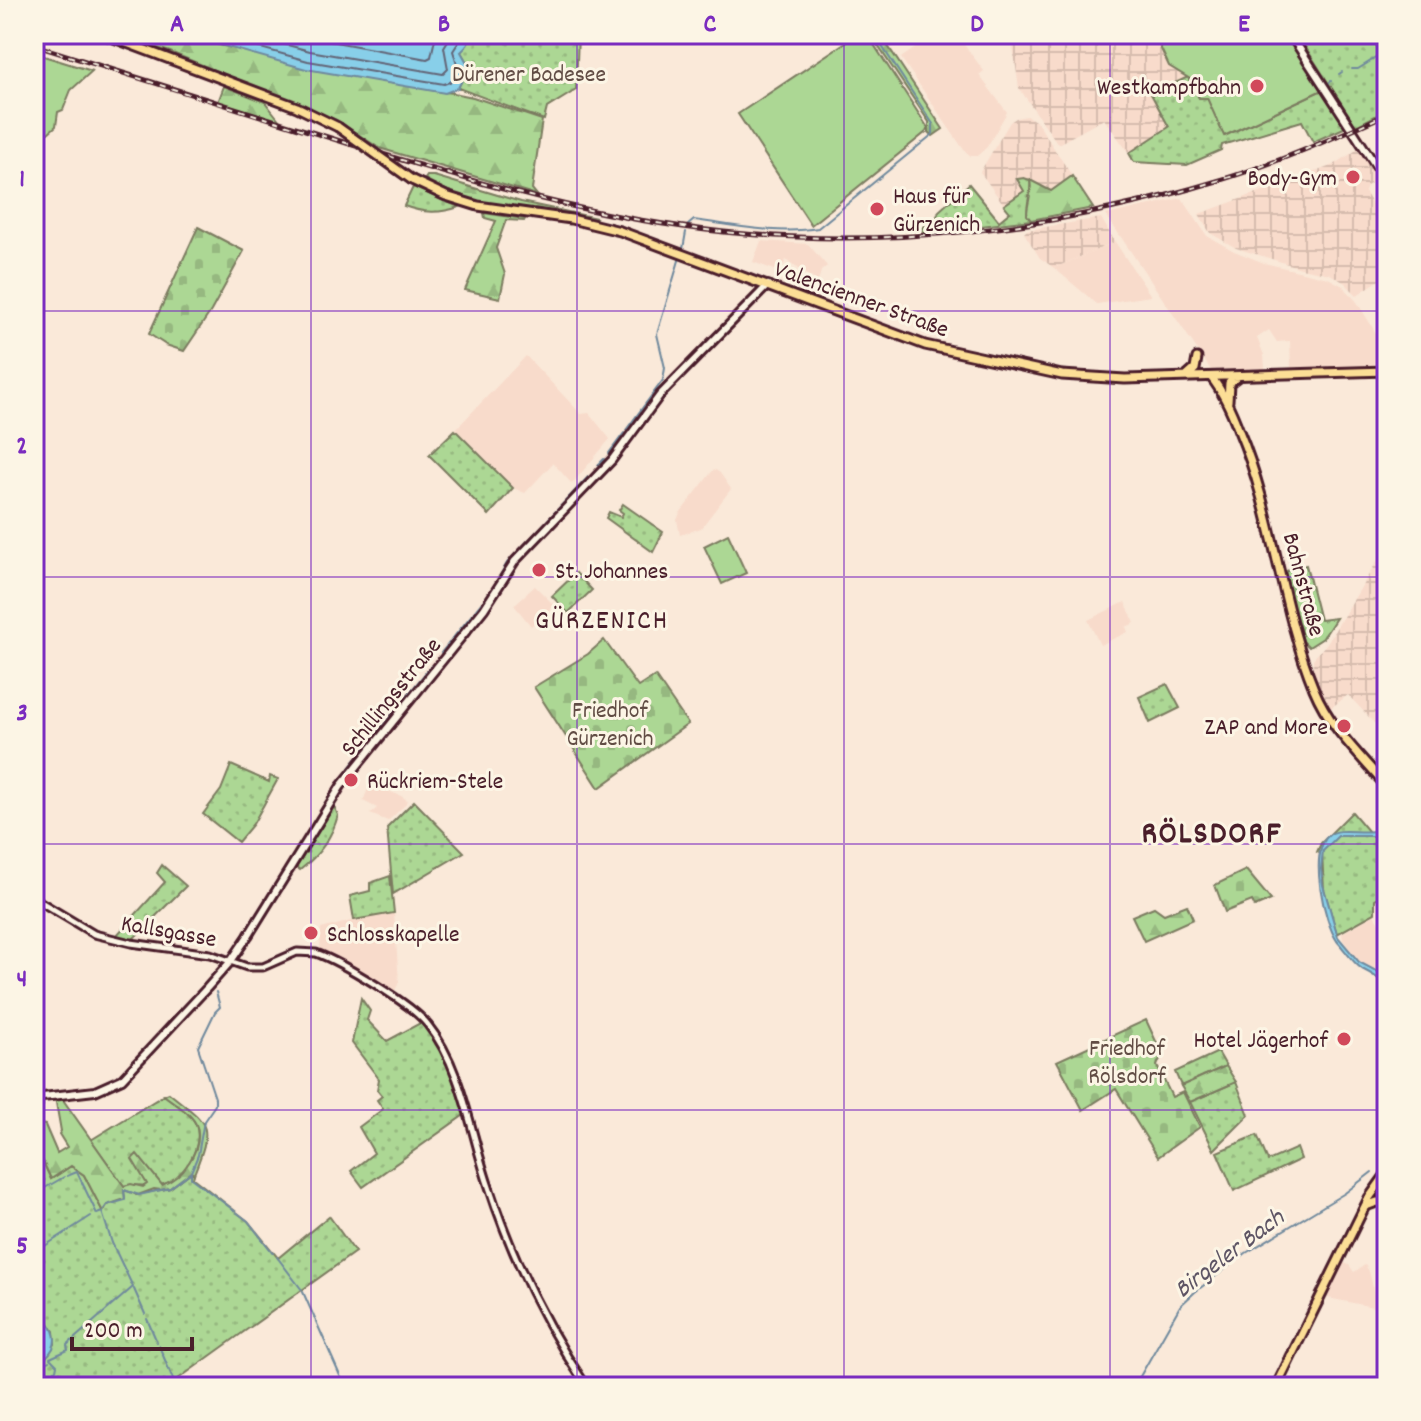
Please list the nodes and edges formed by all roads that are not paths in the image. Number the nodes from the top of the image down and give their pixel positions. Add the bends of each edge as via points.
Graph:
1 (103, 34) edge
2 (1290, 34) edge
3 (1387, 183) edge
4 (768, 285) junction
5 (1197, 358) dead end
6 (1387, 371) edge
7 (1239, 376) junction
8 (1211, 377) junction
9 (1185, 378) junction
10 (1229, 407) junction
11 (1387, 772) edge
12 (1380, 778) junction
13 (1387, 787) edge
14 (34, 898) edge
15 (231, 961) junction
16 (34, 1098) edge
17 (1387, 1176) edge
18 (1387, 1204) edge
19 (1364, 1208) junction
20 (587, 1387) edge
21 (1276, 1387) edge

1 - 4 main road, Valencienner Straße, bridge via 297,107 338,127 412,180 463,201 620,231
2 - 3 main road
4 - 9 main road, Valencienner Straße via 925,345 979,358 1073,377
4 - 15 main road, Schillingsstraße via 660,395 602,471 515,561 484,609 341,786
5 - 9 main road
6 - 7 main road, Valencienner Straße
7 - 8 main road, Valencienner Straße
7 - 10 main road via 1229,383
8 - 9 main road, Valencienner Straße
8 - 10 main road, Bahnstraße
10 - 12 main road, Bahnstraße via 1255,471 1314,689 1335,728
11 - 12 street
12 - 13 main road, Bahnstraße
14 - 15 street, Kallsgasse via 99,935
15 - 16 main road, Schillingsstraße via 122,1079 95,1091
15 - 20 street, Kallsgasse via 257,968 297,952 316,953 408,1006 429,1026 445,1051 510,1244 555,1337
17 - 19 main road
18 - 19 main road
19 - 21 main road

